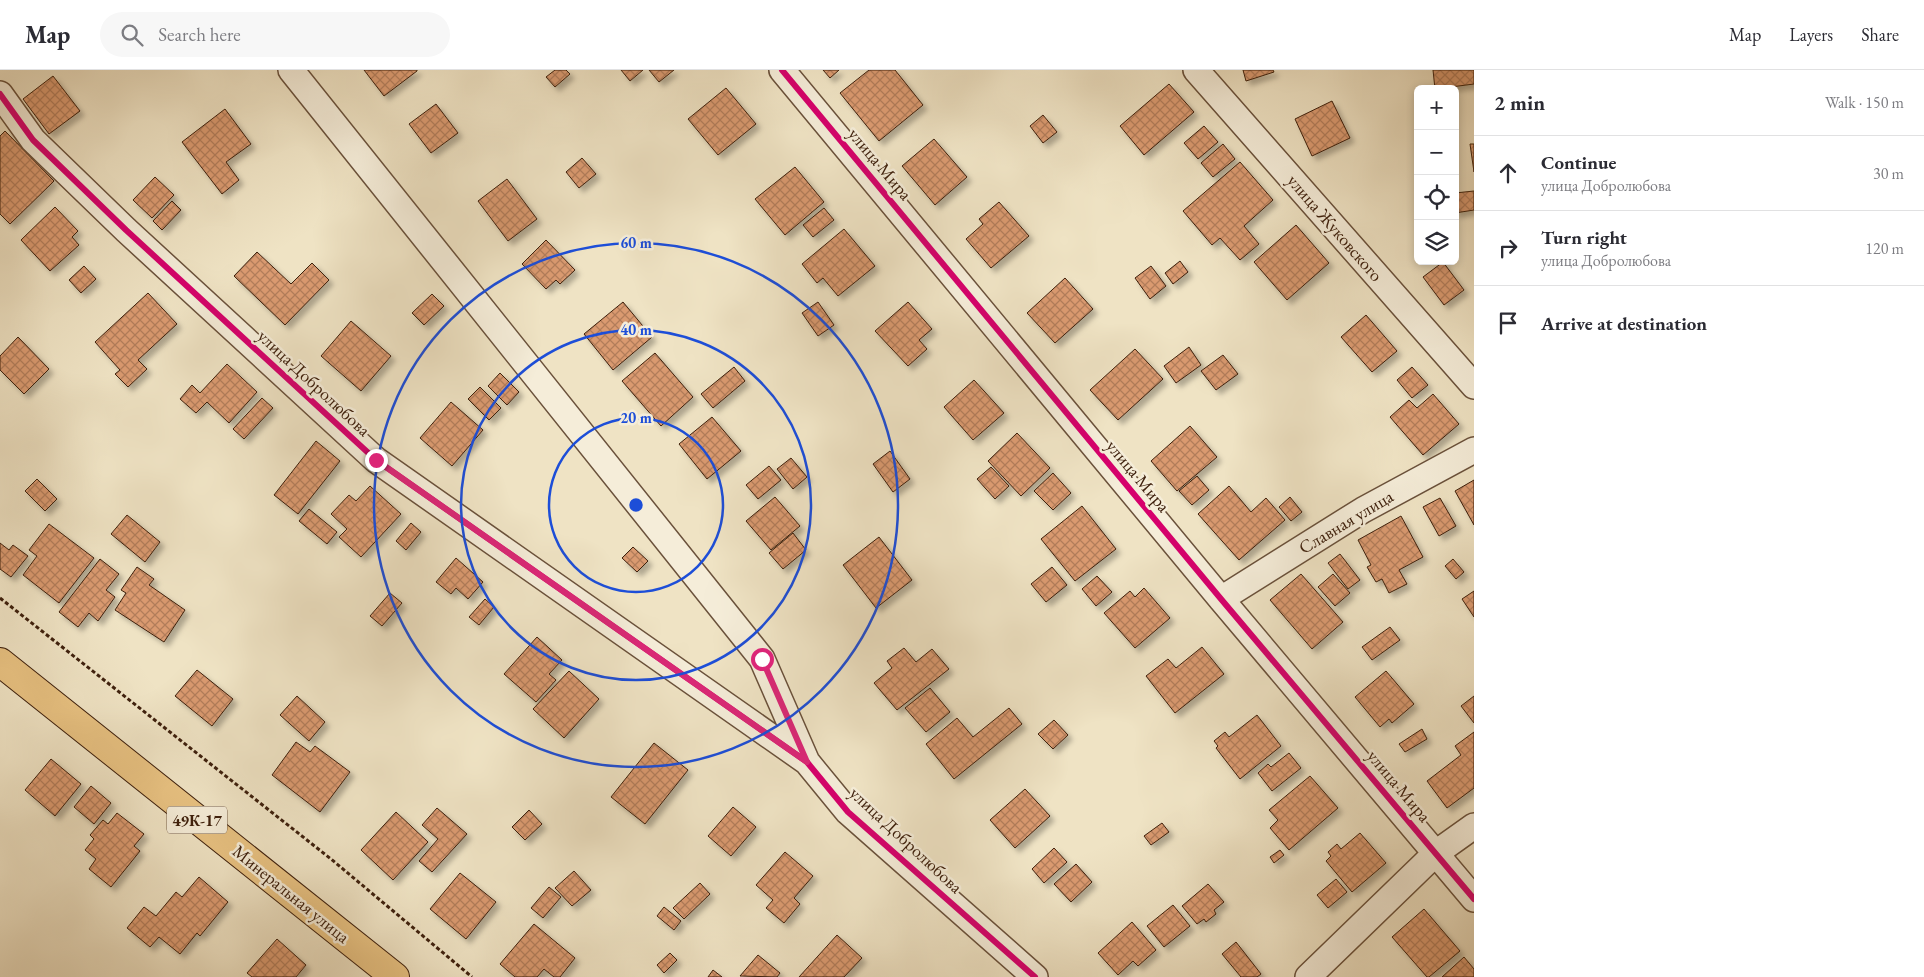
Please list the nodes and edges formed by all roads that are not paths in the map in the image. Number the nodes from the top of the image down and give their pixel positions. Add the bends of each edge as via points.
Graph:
1 (291, 70) edge
2 (782, 70) edge
3 (1197, 70) edge
4 (0, 94) edge
5 (1474, 386) edge
6 (1474, 450) edge
7 (1221, 599) junction
8 (0, 662) edge
9 (807, 762) junction
10 (1474, 826) edge
11 (1436, 853) junction
12 (1474, 899) edge
13 (395, 977) edge
14 (1035, 977) edge
15 (1308, 977) edge

1 - 9 street, улица Добролюбова via 762,659
2 - 7 street, улица Мира
3 - 5 street, улица Жуковского
4 - 9 street, улица Добролюбова via 33,140 118,223 376,460
6 - 7 street, Славная улица via 1363,510
7 - 11 street, улица Мира
8 - 13 main road, Минеральная улица / 49К-17
9 - 14 street, улица Добролюбова via 848,812
10 - 11 street
11 - 12 street, улица Мира
11 - 15 street

